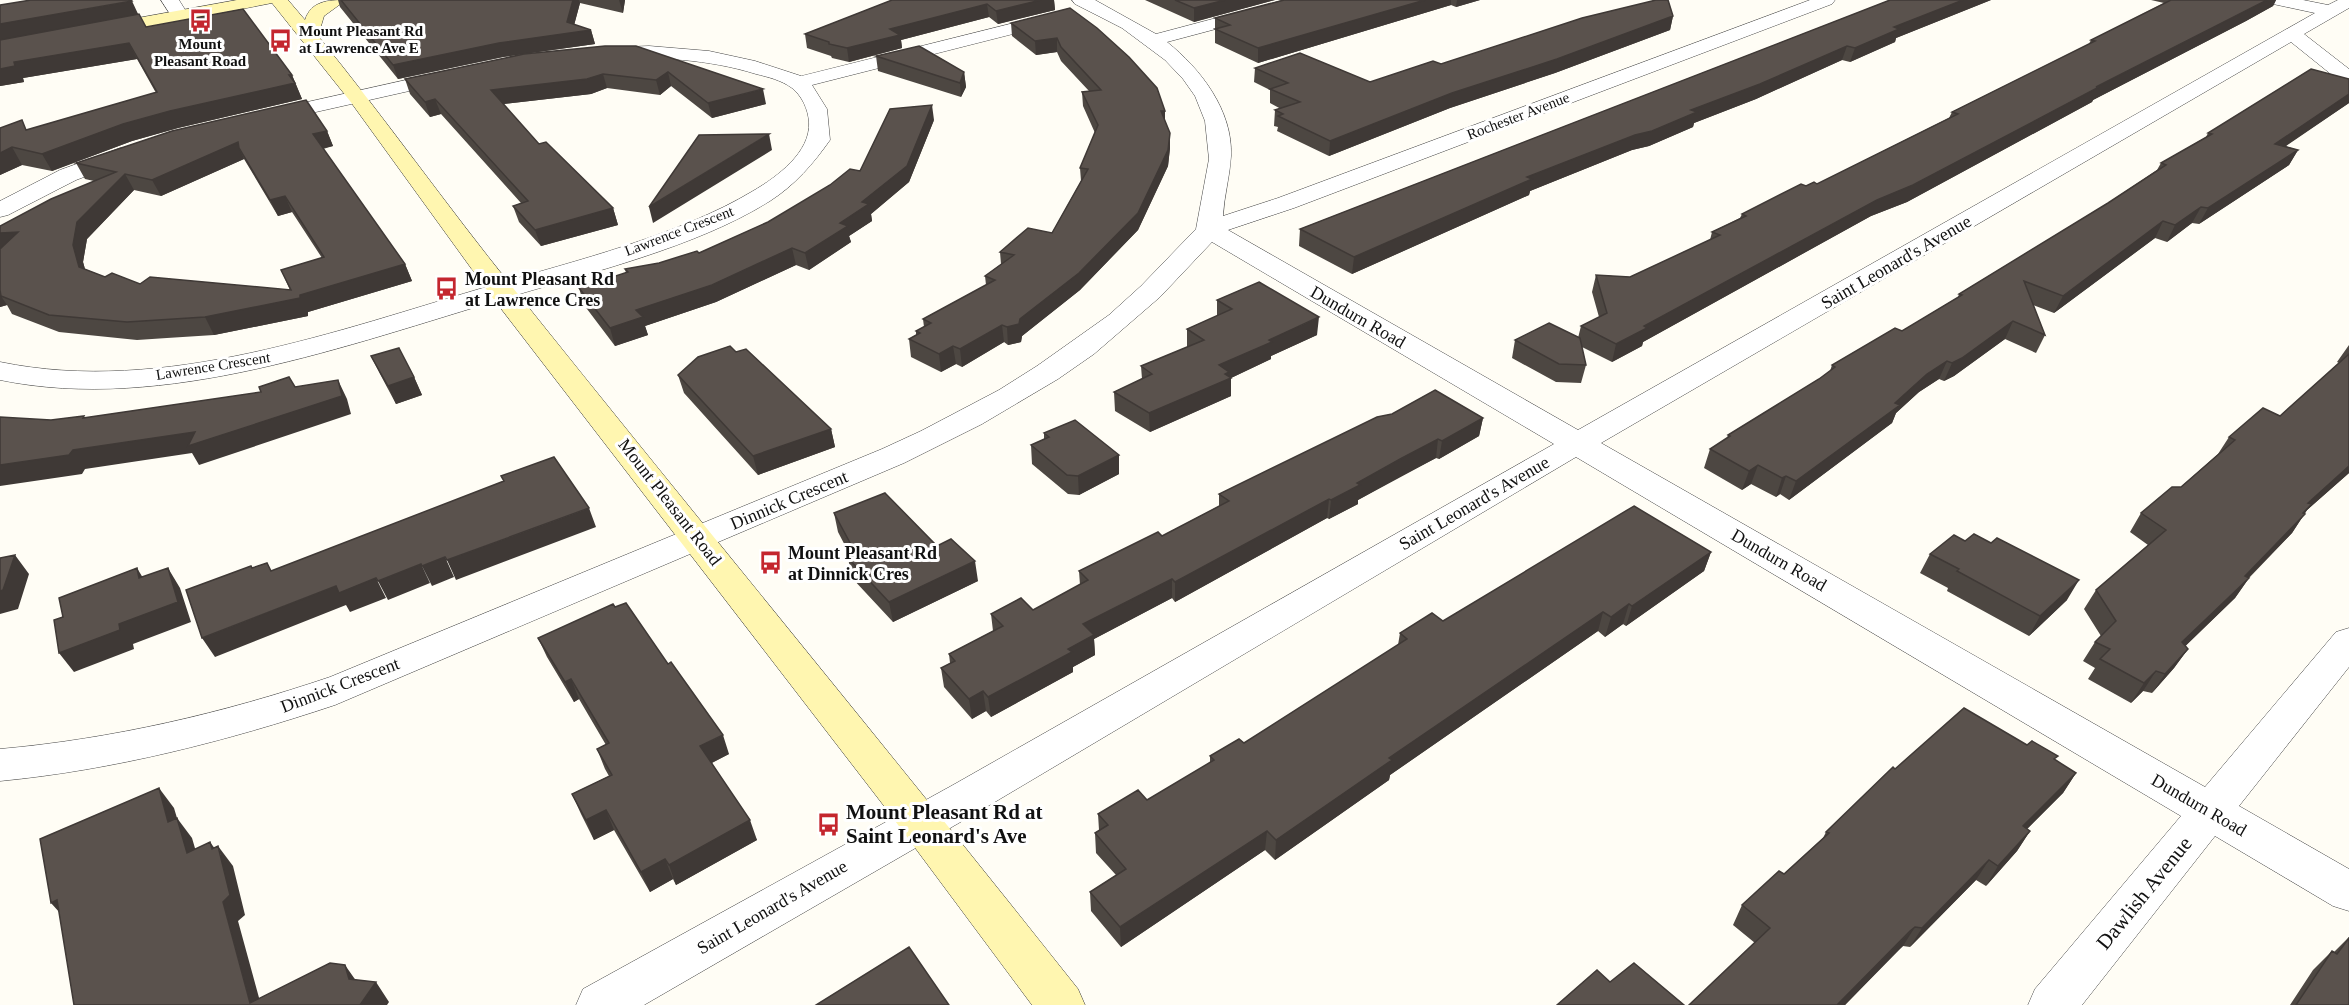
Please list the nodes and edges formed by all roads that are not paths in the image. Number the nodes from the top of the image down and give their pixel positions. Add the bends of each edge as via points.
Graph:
1 (266, 0) edge
2 (279, 0) edge
3 (337, 0) edge
4 (1304, 0) edge
5 (1826, 0) edge
6 (2279, 0) edge
7 (2349, 1) edge
8 (1089, 4) edge
9 (175, 8) edge
10 (2330, 11) junction
11 (79, 34) edge
12 (309, 35) junction
13 (2294, 35) junction
14 (1155, 40) junction
15 (589, 53) edge
16 (469, 72) edge
17 (2349, 79) edge
18 (798, 83) junction
19 (357, 97) junction
20 (250, 120) edge
21 (138, 149) edge
22 (0, 210) edge
23 (1208, 229) junction
24 (501, 291) junction
25 (0, 371) edge
26 (1578, 443) junction
27 (698, 538) junction
28 (2349, 641) edge
29 (0, 765) edge
30 (2211, 812) junction
31 (920, 823) junction
32 (2349, 892) edge
33 (600, 1005) edge
34 (1061, 1005) edge
35 (2052, 1005) edge

1 - 9 main road
2 - 12 main road, Mount Pleasant Road
3 - 12 main road via 316,13
4 - 14 street
5 - 23 street, Rochester Avenue
6 - 10 street
7 - 10 street, Saint Leonard's Avenue
8 - 14 street
8 - 18 street
9 - 11 main road
10 - 13 street, Saint Leonard's Avenue
12 - 19 main road, Mount Pleasant Road
13 - 17 street
13 - 26 street, Saint Leonard's Avenue
14 - 23 street via 1197,83 1214,120 1220,158
15 - 18 street via 705,55 749,64
16 - 19 street
18 - 24 street, Lawrence Crescent via 817,109 819,140 786,178 718,219
19 - 20 street
19 - 24 main road, Mount Pleasant Road
21 - 22 street via 68,175
23 - 26 street, Dundurn Road
23 - 27 street, Dinnick Crescent via 1124,316 1051,370 1000,401 902,452
24 - 25 street, Lawrence Crescent via 248,363 130,378 38,377
24 - 27 main road, Mount Pleasant Road
26 - 30 street, Dundurn Road
26 - 31 street, Saint Leonard's Avenue
27 - 29 street, Dinnick Crescent via 308,700 121,747
27 - 31 main road, Mount Pleasant Road
28 - 30 street, Dawlish Avenue
30 - 32 street, Dundurn Road
30 - 35 street, Dawlish Avenue
31 - 33 street, Saint Leonard's Avenue
31 - 34 main road, Mount Pleasant Road

